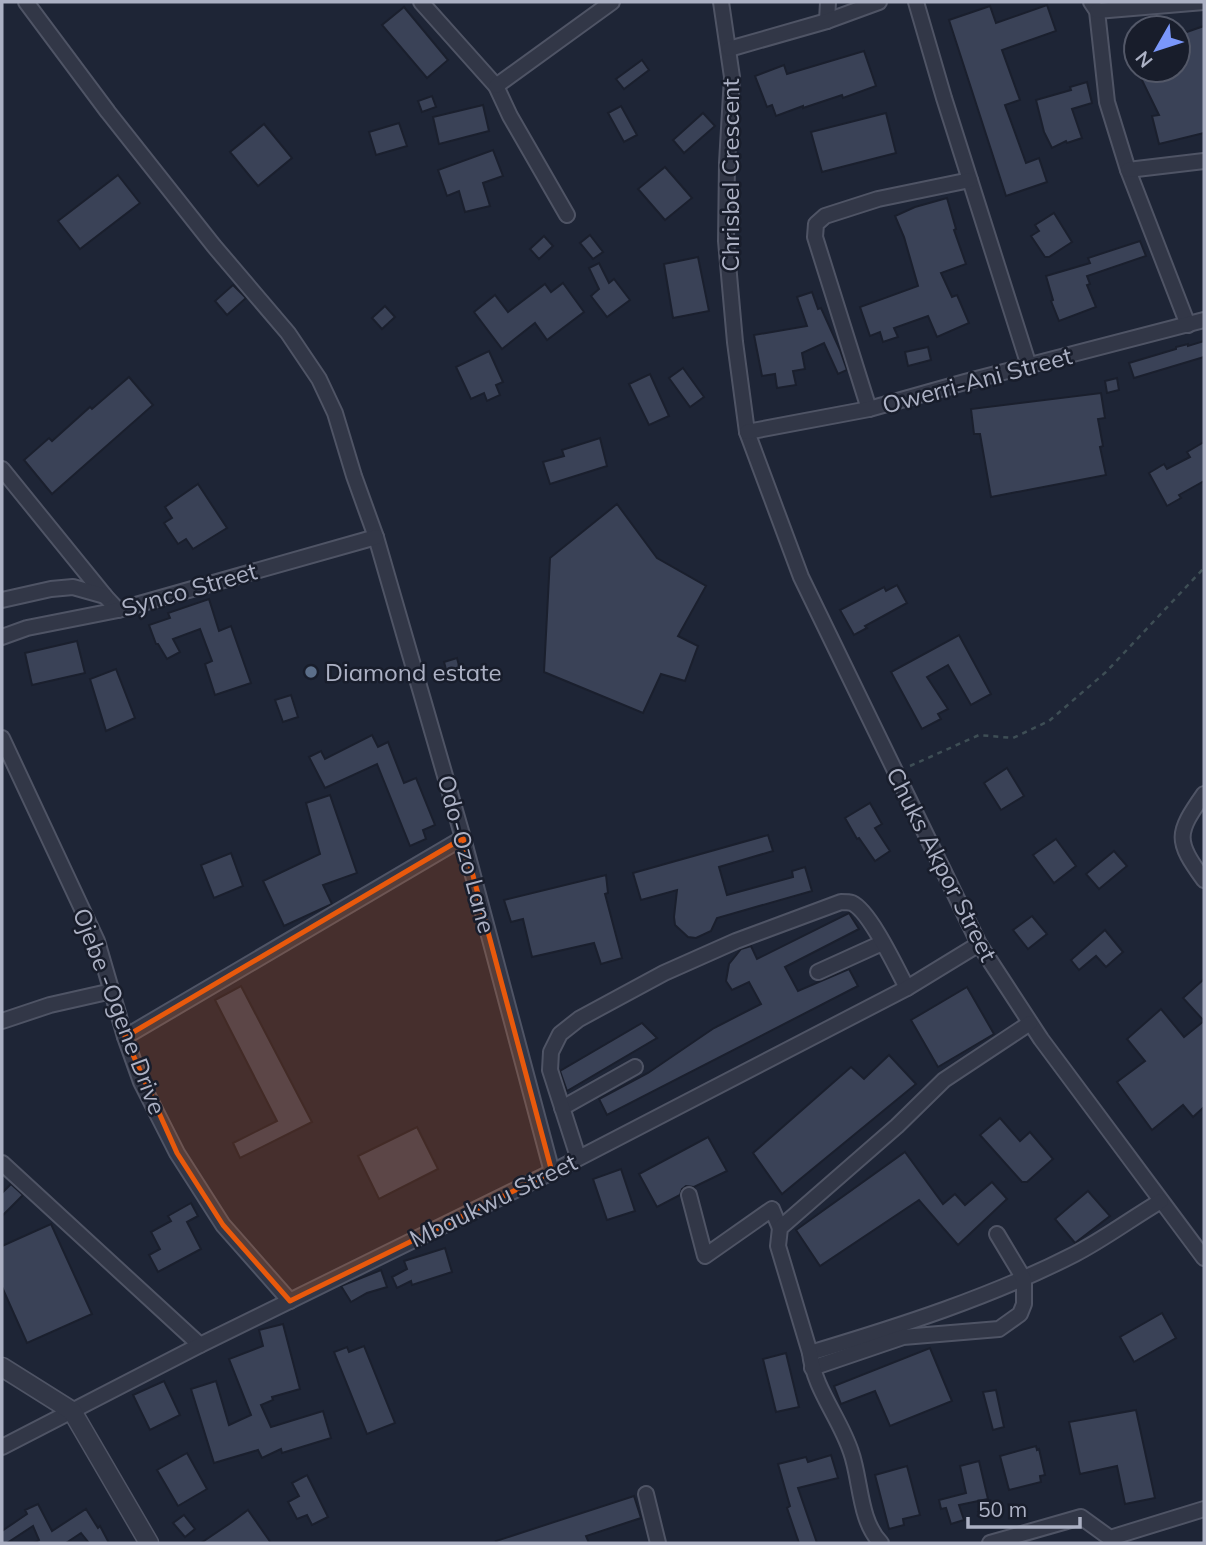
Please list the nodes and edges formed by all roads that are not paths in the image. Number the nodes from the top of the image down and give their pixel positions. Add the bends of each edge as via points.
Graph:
1 (26, 2) edge
2 (421, 2) edge
3 (612, 2) edge
4 (721, 2) edge
5 (828, 2) edge
6 (880, 2) edge
7 (916, 2) edge
8 (1204, 2) edge
9 (1094, 6) edge
10 (827, 21) junction
11 (729, 49) junction
12 (496, 86) junction
13 (1204, 161) edge
14 (1128, 170) junction
15 (970, 180) junction
16 (567, 215) dead end
17 (1204, 320) edge
18 (1188, 325) junction
19 (1029, 366) junction
20 (869, 409) junction
21 (747, 432) junction
22 (2, 469) edge
23 (376, 537) junction
24 (105, 596) junction
25 (2, 600) edge
26 (118, 610) junction
27 (2, 637) edge
28 (2, 738) edge
29 (1204, 794) edge
30 (463, 838) junction
31 (1204, 880) edge
32 (882, 943) junction
33 (979, 944) junction
34 (818, 972) dead end
35 (907, 988) junction
36 (112, 990) junction
37 (2, 1021) edge
38 (1030, 1023) junction
39 (125, 1037) junction
40 (635, 1067) dead end
41 (562, 1108) junction
42 (578, 1157) junction
43 (2, 1163) edge
44 (552, 1172) junction
45 (689, 1195) dead end
46 (1161, 1201) junction
47 (780, 1228) junction
48 (998, 1234) dead end
49 (1204, 1258) edge
50 (1024, 1279) junction
51 (289, 1301) junction
52 (200, 1345) junction
53 (811, 1360) junction
54 (2, 1367) edge
55 (72, 1411) junction
56 (2, 1447) edge
57 (646, 1494) dead end
58 (1204, 1509) edge
59 (1110, 1538) junction
60 (149, 1543) edge
61 (658, 1543) edge
62 (881, 1543) edge
63 (990, 1543) edge
64 (1094, 1543) edge

1 - 23 street, Odo-Ozo Lane via 214,246 288,333 319,379 335,413
2 - 12 street
3 - 12 street
4 - 11 street, Chrisbel Crescent
5 - 10 street
6 - 10 street
7 - 15 street
8 - 9 street
9 - 14 street via 1107,102
10 - 11 street
11 - 21 street, Chrisbel Crescent via 726,241
12 - 16 street
13 - 14 street
14 - 18 street
15 - 19 street
15 - 20 street via 878,199 825,216 816,224 815,237
17 - 18 street, Owerri-Ani Street
18 - 19 street, Owerri-Ani Street
19 - 20 street, Owerri-Ani Street
20 - 21 street, Owerri-Ani Street
21 - 33 street, Chuks Akpor Street via 801,577
22 - 24 street
23 - 26 street, Synco Street
23 - 30 street, Odo-Ozo Lane
24 - 25 street via 74,587
24 - 26 street
26 - 27 street, Synco Street
28 - 36 street, Ojebe -Ogene Drive via 88,921
29 - 31 street via 1182,829 1184,849
30 - 39 street
30 - 44 street, Odo-Ozo Lane
32 - 34 street
32 - 35 street
32 - 41 street via 858,908 841,902 664,973 560,1034 551,1052 550,1070
33 - 35 street, Mbaukwu Street
33 - 38 street, Chuks Akpor Street
35 - 42 street, Mbaukwu Street
36 - 37 street
36 - 39 street, Ojebe -Ogene Drive
38 - 46 street, Chuks Akpor Street
38 - 47 street via 944,1080
39 - 51 street, Ojebe -Ogene Drive via 141,1082 188,1173 223,1225
40 - 41 street
41 - 42 street
42 - 44 street, Mbaukwu Street
43 - 52 street
44 - 51 street, Mbaukwu Street
45 - 47 street via 705,1256 772,1209
46 - 49 street, Chuks Akpor Street
46 - 50 street via 1077,1253
47 - 53 street via 778,1246
48 - 50 street
50 - 53 street
50 - 53 street via 1023,1310 999,1329 902,1337
51 - 52 street, Mbaukwu Street
52 - 55 street, Mbaukwu Street
53 - 62 street via 851,1450 868,1522
54 - 55 street
55 - 56 street, Mbaukwu Street
55 - 60 street
57 - 61 street
58 - 59 street
59 - 63 street via 1081,1517
59 - 64 street

